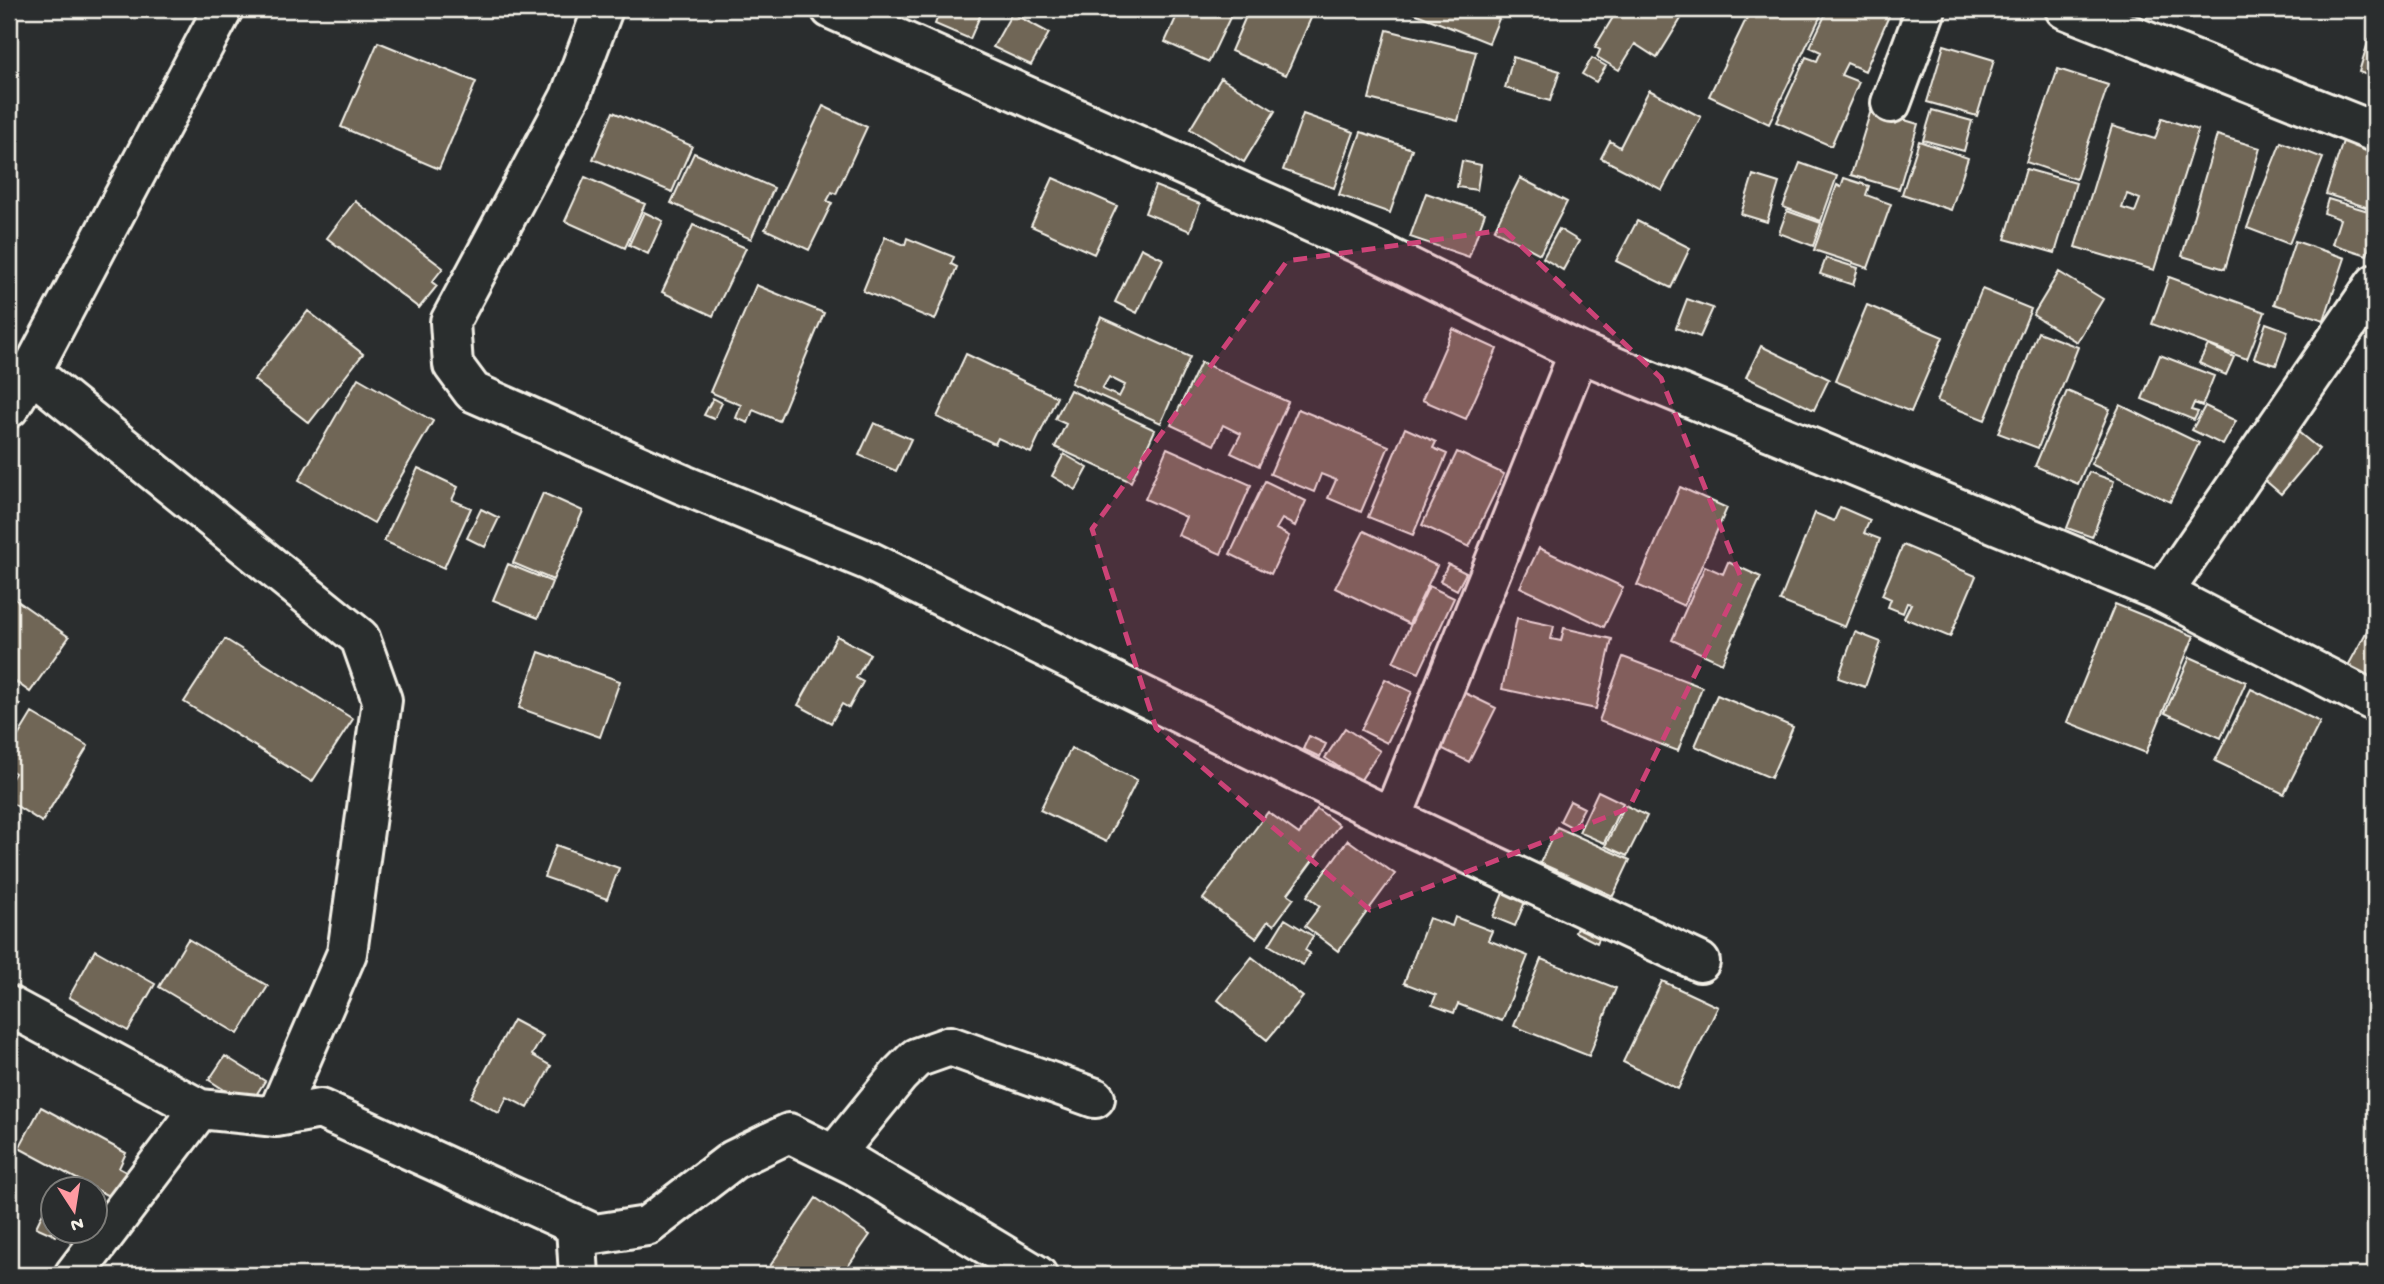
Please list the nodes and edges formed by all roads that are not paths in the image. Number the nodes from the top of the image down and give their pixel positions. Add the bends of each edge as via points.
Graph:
1 (223, 9) edge
2 (604, 9) edge
3 (831, 9) edge
4 (1926, 9) edge
5 (2065, 9) edge
6 (1891, 103) dead end
7 (2375, 132) edge
8 (2375, 284) edge
9 (1578, 352) junction
10 (32, 372) junction
11 (9, 408) edge
12 (2163, 593) junction
13 (2375, 702) edge
14 (1392, 818) junction
15 (1700, 962) dead end
16 (9, 1006) edge
17 (1095, 1098) dead end
18 (200, 1109) junction
19 (276, 1117) junction
20 (834, 1155) junction
21 (576, 1227) junction
22 (74, 1275) edge
23 (579, 1275) edge
24 (1037, 1275) edge

1 - 10 street
2 - 14 street via 570,97 450,322 453,365 472,392 869,561
3 - 9 street via 1382,254
4 - 6 street
5 - 7 street
8 - 12 street
9 - 12 street
9 - 14 street
10 - 11 street
10 - 19 street via 360,638 382,700 347,953
12 - 13 street
14 - 15 street
16 - 18 street
17 - 20 street via 950,1046 907,1066
18 - 19 street
18 - 22 street
19 - 21 street via 320,1109
20 - 21 street via 789,1133 733,1160 647,1226 595,1234
20 - 24 street
21 - 23 street

